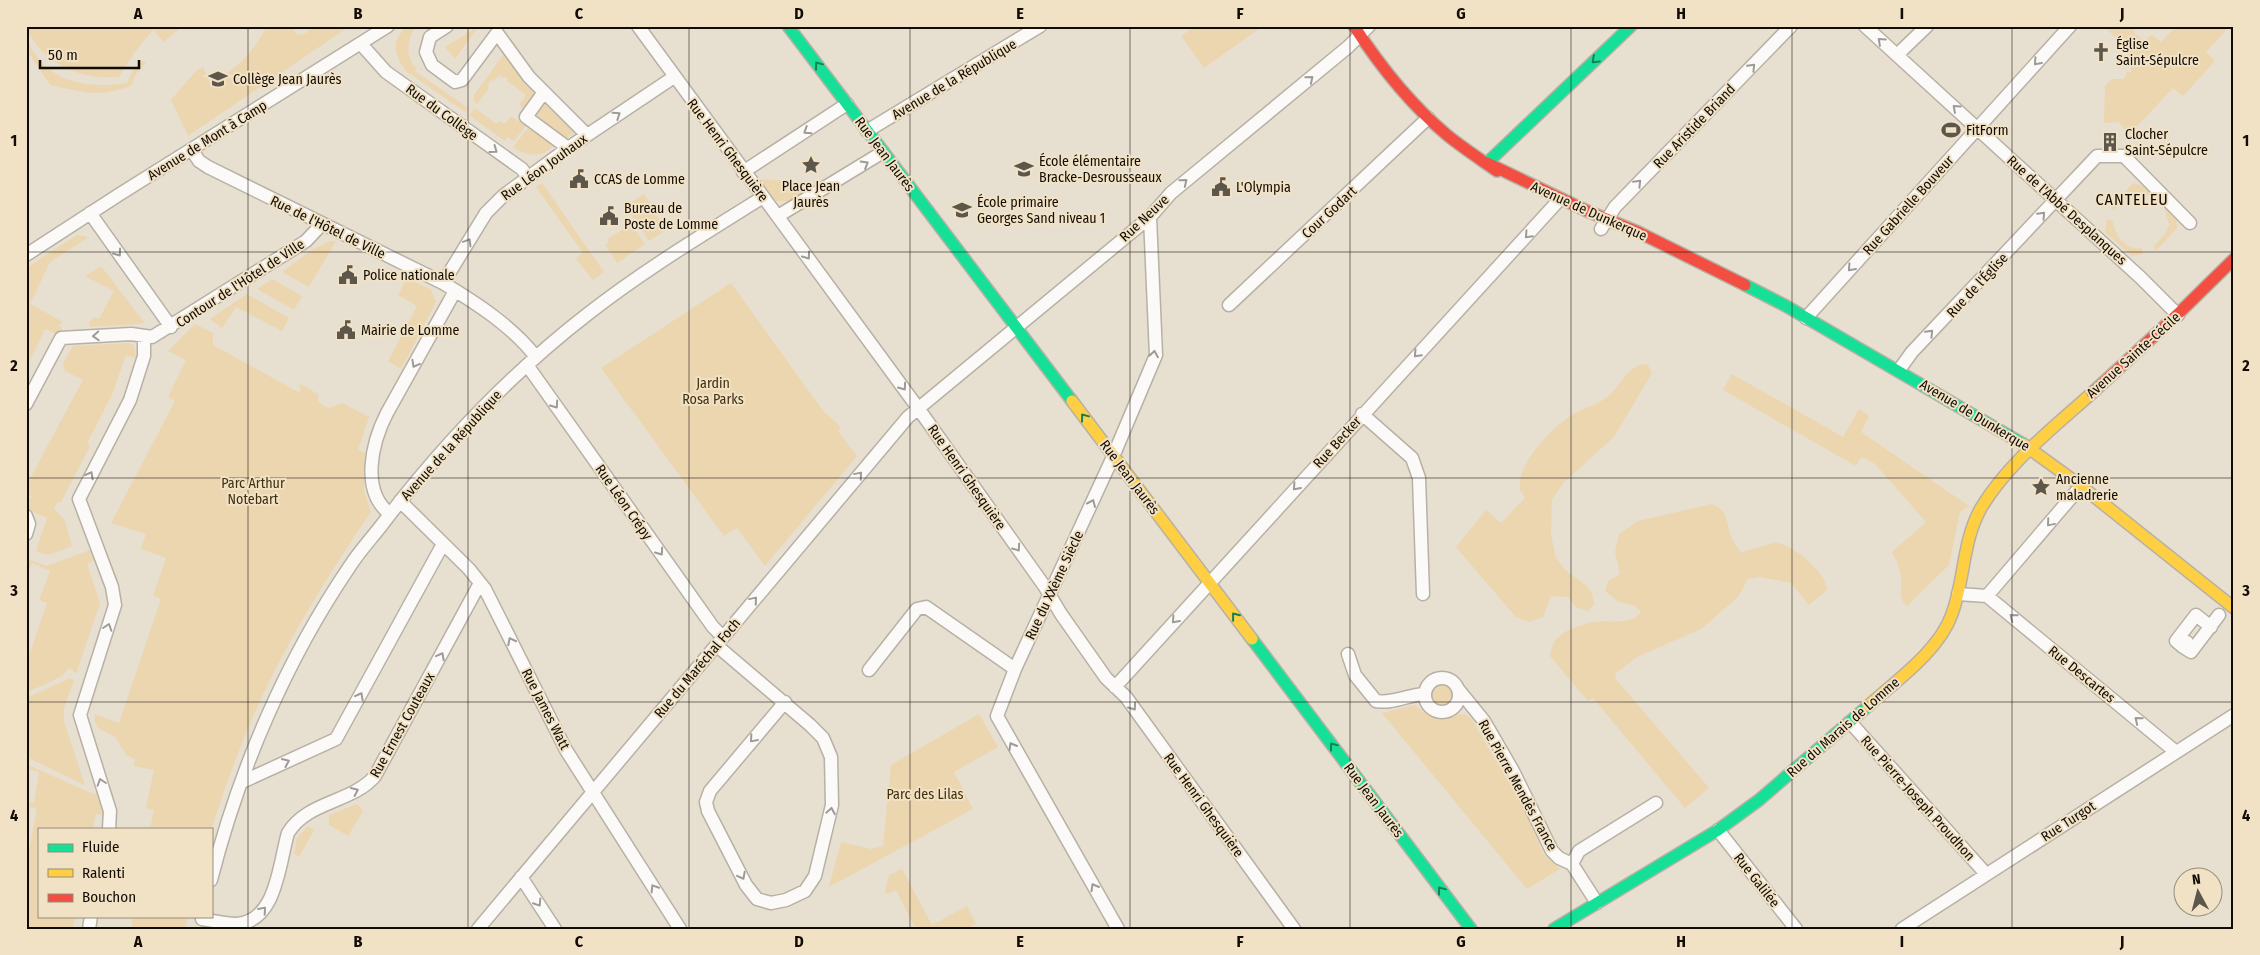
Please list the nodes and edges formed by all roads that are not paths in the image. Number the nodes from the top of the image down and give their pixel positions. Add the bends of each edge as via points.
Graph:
1 (388, 26) edge
2 (447, 26) edge
3 (638, 26) edge
4 (788, 26) edge
5 (1040, 26) edge
6 (1631, 26) edge
7 (1791, 26) edge
8 (1865, 26) edge
9 (1927, 26) edge
10 (2070, 26) edge
11 (1364, 28) edge
12 (495, 30) edge
13 (361, 44) junction
14 (1897, 55) junction
15 (674, 78) junction
16 (544, 92) junction
17 (848, 104) junction
18 (1428, 118) junction
19 (1977, 128) junction
20 (867, 131) junction
21 (587, 135) junction
22 (568, 148) junction
23 (192, 150) junction
24 (883, 152) junction
25 (1487, 163) junction
26 (743, 172) junction
27 (527, 176) junction
28 (763, 197) junction
29 (2056, 200) junction
30 (1557, 203) junction
31 (90, 213) junction
32 (778, 216) junction
33 (1150, 217) junction
34 (2190, 223) dead end
35 (322, 224) junction
36 (1603, 224) junction
37 (26, 255) edge
38 (2234, 259) edge
39 (443, 283) junction
40 (456, 291) junction
41 (1229, 306) dead end
42 (2178, 315) junction
43 (1806, 318) junction
44 (171, 327) junction
45 (1016, 327) junction
46 (144, 338) junction
47 (532, 361) junction
48 (1898, 370) junction
49 (26, 404) edge
50 (918, 408) junction
51 (1362, 414) junction
52 (2031, 449) junction
53 (1113, 456) junction
54 (2081, 486) junction
55 (400, 501) junction
56 (390, 514) junction
57 (26, 516) edge
58 (26, 534) edge
59 (443, 544) junction
60 (1210, 582) junction
61 (480, 583) junction
62 (1423, 594) dead end
63 (1958, 594) junction
64 (1050, 595) junction
65 (1988, 596) junction
66 (2234, 608) edge
67 (2219, 615) dead end
68 (2211, 627) junction
69 (720, 641) junction
70 (1348, 654) dead end
71 (1015, 669) junction
72 (869, 670) dead end
73 (1115, 687) junction
74 (1458, 689) junction
75 (1424, 694) junction
76 (785, 702) junction
77 (2234, 715) edge
78 (1850, 722) junction
79 (2176, 752) junction
80 (242, 782) junction
81 (593, 792) junction
82 (1656, 803) dead end
83 (109, 828) edge
84 (1718, 830) junction
85 (1572, 864) junction
86 (1986, 874) junction
87 (212, 877) edge
88 (521, 877) junction
89 (1597, 903) junction
90 (201, 921) edge
91 (1570, 925) edge
92 (478, 929) edge
93 (555, 929) edge
94 (680, 929) edge
95 (1118, 929) edge
96 (1294, 929) edge
97 (1471, 929) edge
98 (1554, 929) edge
99 (1796, 929) edge
100 (1902, 929) edge

1 - 13 street, Avenue de Mont à Camp
2 - 12 street via 430,37 426,52 432,65 455,82 466,76
3 - 15 street, Rue Henri Ghesquière
17 -> 4 street, Rue Jean Jaurès
5 - 20 street, Avenue de la République
6 -> 25 street
36 -> 7 street, Rue Aristide Briand
14 -> 8 street, Rue de l'Abbé Desplanques
9 - 14 street
10 -> 19 street, Rue Gabrielle Bouveur
11 - 18 street, Avenue de Dunkerque via 1400,88
33 -> 11 street, Rue Neuve via 1171,193
12 - 16 street
13 - 23 street, Avenue de Mont à Camp
13 -> 27 street, Rue du Collège via 386,72 522,169
19 -> 14 street, Rue de l'Abbé Desplanques
21 -> 15 street, Rue Léon Jouhaux
15 - 26 street, Rue Henri Ghesquière
16 - 21 street
16 - 22 street via 526,117
17 - 20 street, Rue Jean Jaurès
17 -> 26 street
18 - 25 street, Avenue de Dunkerque
18 - 41 street, Cour Godart
19 - 29 street, Rue de l'Abbé Desplanques
19 -> 43 street, Rue Gabrielle Bouveur
20 - 24 street, Rue Jean Jaurès
21 - 22 street, Rue Léon Jouhaux
22 - 27 street, Rue Léon Jouhaux
23 - 31 street, Avenue de Mont à Camp
23 - 35 street, Rue de l'Hôtel de Ville via 203,164
32 -> 24 street
24 - 45 street, Rue Jean Jaurès
25 - 30 street, Avenue de Dunkerque
26 - 28 street, Rue Henri Ghesquière
39 -> 27 street, Rue Léon Jouhaux via 486,213
28 - 32 street, Rue Henri Ghesquière
28 - 47 street, Avenue de la République via 631,282
29 - 34 street, Rue de l'Église via 2098,156 2124,156
29 - 42 street, Rue de l'Abbé Desplanques
48 -> 29 street, Rue de l'Église
30 - 36 street, Avenue de Dunkerque
30 -> 51 street, Rue Becker
31 - 37 street, Avenue de Mont à Camp
31 -> 44 street, Contour de l'Hôtel de Ville
32 -> 50 street, Rue Henri Ghesquière
33 - 45 street, Rue Neuve
53 -> 33 street, Rue du XXème Siècle via 1156,355
35 - 39 street, Rue de l'Hôtel de Ville
35 - 44 street, Contour de l'Hôtel de Ville via 306,241
36 - 43 street, Avenue de Dunkerque via 1638,232
38 - 42 street, Avenue Sainte-Cécile
39 - 40 street, Rue de l'Hôtel de Ville
40 - 47 street, Rue de l'Hôtel de Ville via 517,336
40 -> 56 street via 379,431 372,481 377,499
42 - 52 street, Avenue Sainte-Cécile
43 - 48 street, Avenue de Dunkerque
44 - 46 street
45 - 50 street, Rue Neuve
53 -> 45 street, Rue Jean Jaurès
46 -> 49 street via 131,334 61,338
83 -> 46 street via 110,811 80,715 115,605 112,588 79,499 130,400 144,356
47 - 55 street, Avenue de la République via 474,415
47 -> 69 street, Rue Léon Crépy
48 - 52 street, Avenue de Dunkerque
50 -> 64 street, Rue Henri Ghesquière
69 -> 50 street, Rue du Maréchal Foch
51 -> 60 street, Rue Becker
51 - 62 street via 1412,458 1419,478
52 - 54 street, Avenue de Dunkerque
52 - 63 street, Avenue Sainte-Cécile via 1997,486 1977,515
53 - 60 street, Rue Jean Jaurès
64 -> 53 street, Rue du XXème Siècle
54 -> 65 street
54 - 66 street, Avenue de Dunkerque
55 - 56 street, Avenue de la République
55 - 59 street, Rue James Watt
56 - 80 street, Avenue de la République via 349,567 314,626 271,711
57 - 58 street via 29,524
59 - 61 street, Rue James Watt
80 -> 59 street via 336,739
60 -> 73 street, Rue Becker
97 -> 60 street, Rue Jean Jaurès
81 -> 61 street, Rue James Watt via 566,750
90 -> 61 street, Rue Ernest Couteaux via 236,924 258,916 272,897 288,833 294,824 317,808 368,785
63 - 65 street
63 - 78 street, Rue du Marais de Lomme via 1944,636
64 - 71 street, Rue du XXème Siècle
64 - 73 street, Rue Henri Ghesquière
79 -> 65 street, Rue Descartes
67 - 68 street
68 - 68 street via 2191,652 2186,644 2176,641 2196,615
69 - 76 street, Rue Léon Crépy
69 - 81 street, Rue du Maréchal Foch
70 - 75 street via 1355,675 1376,701 1384,703 1409,694
71 - 72 street via 926,607 917,609
95 -> 71 street, Rue du XXème Siècle via 998,722 997,712
73 -> 96 street, Rue Henri Ghesquière via 1126,697
74 - 75 street, Rue Pierre Mendès France via 1451,680 1439,677 1429,683
74 - 75 street via 1458,700 1447,712 1431,708
74 - 85 street, Rue Pierre Mendès France via 1484,721 1513,771 1552,851
76 -> 76 street, Rue Léon Crépy via 710,791 706,802 746,885 757,899 771,902 786,900 805,891 815,876 832,805 831,757 823,738
77 - 79 street, Rue Turgot
78 - 84 street, Rue du Marais de Lomme via 1759,800
78 - 86 street, Rue Pierre-Joseph Proudhon
79 - 86 street, Rue Turgot
80 - 87 street, Avenue de la République
81 - 88 street, Rue du Maréchal Foch
94 -> 81 street, Rue James Watt
82 - 85 street via 1579,851
84 - 89 street, Rue du Marais de Lomme
84 - 99 street, Rue Galilée
85 - 89 street, Rue Pierre Mendès France
86 - 100 street, Rue Turgot
88 - 92 street, Rue du Maréchal Foch
88 -> 93 street
89 - 91 street, Rue du Marais de Lomme
91 - 98 street, Rue du Marais de Lomme

